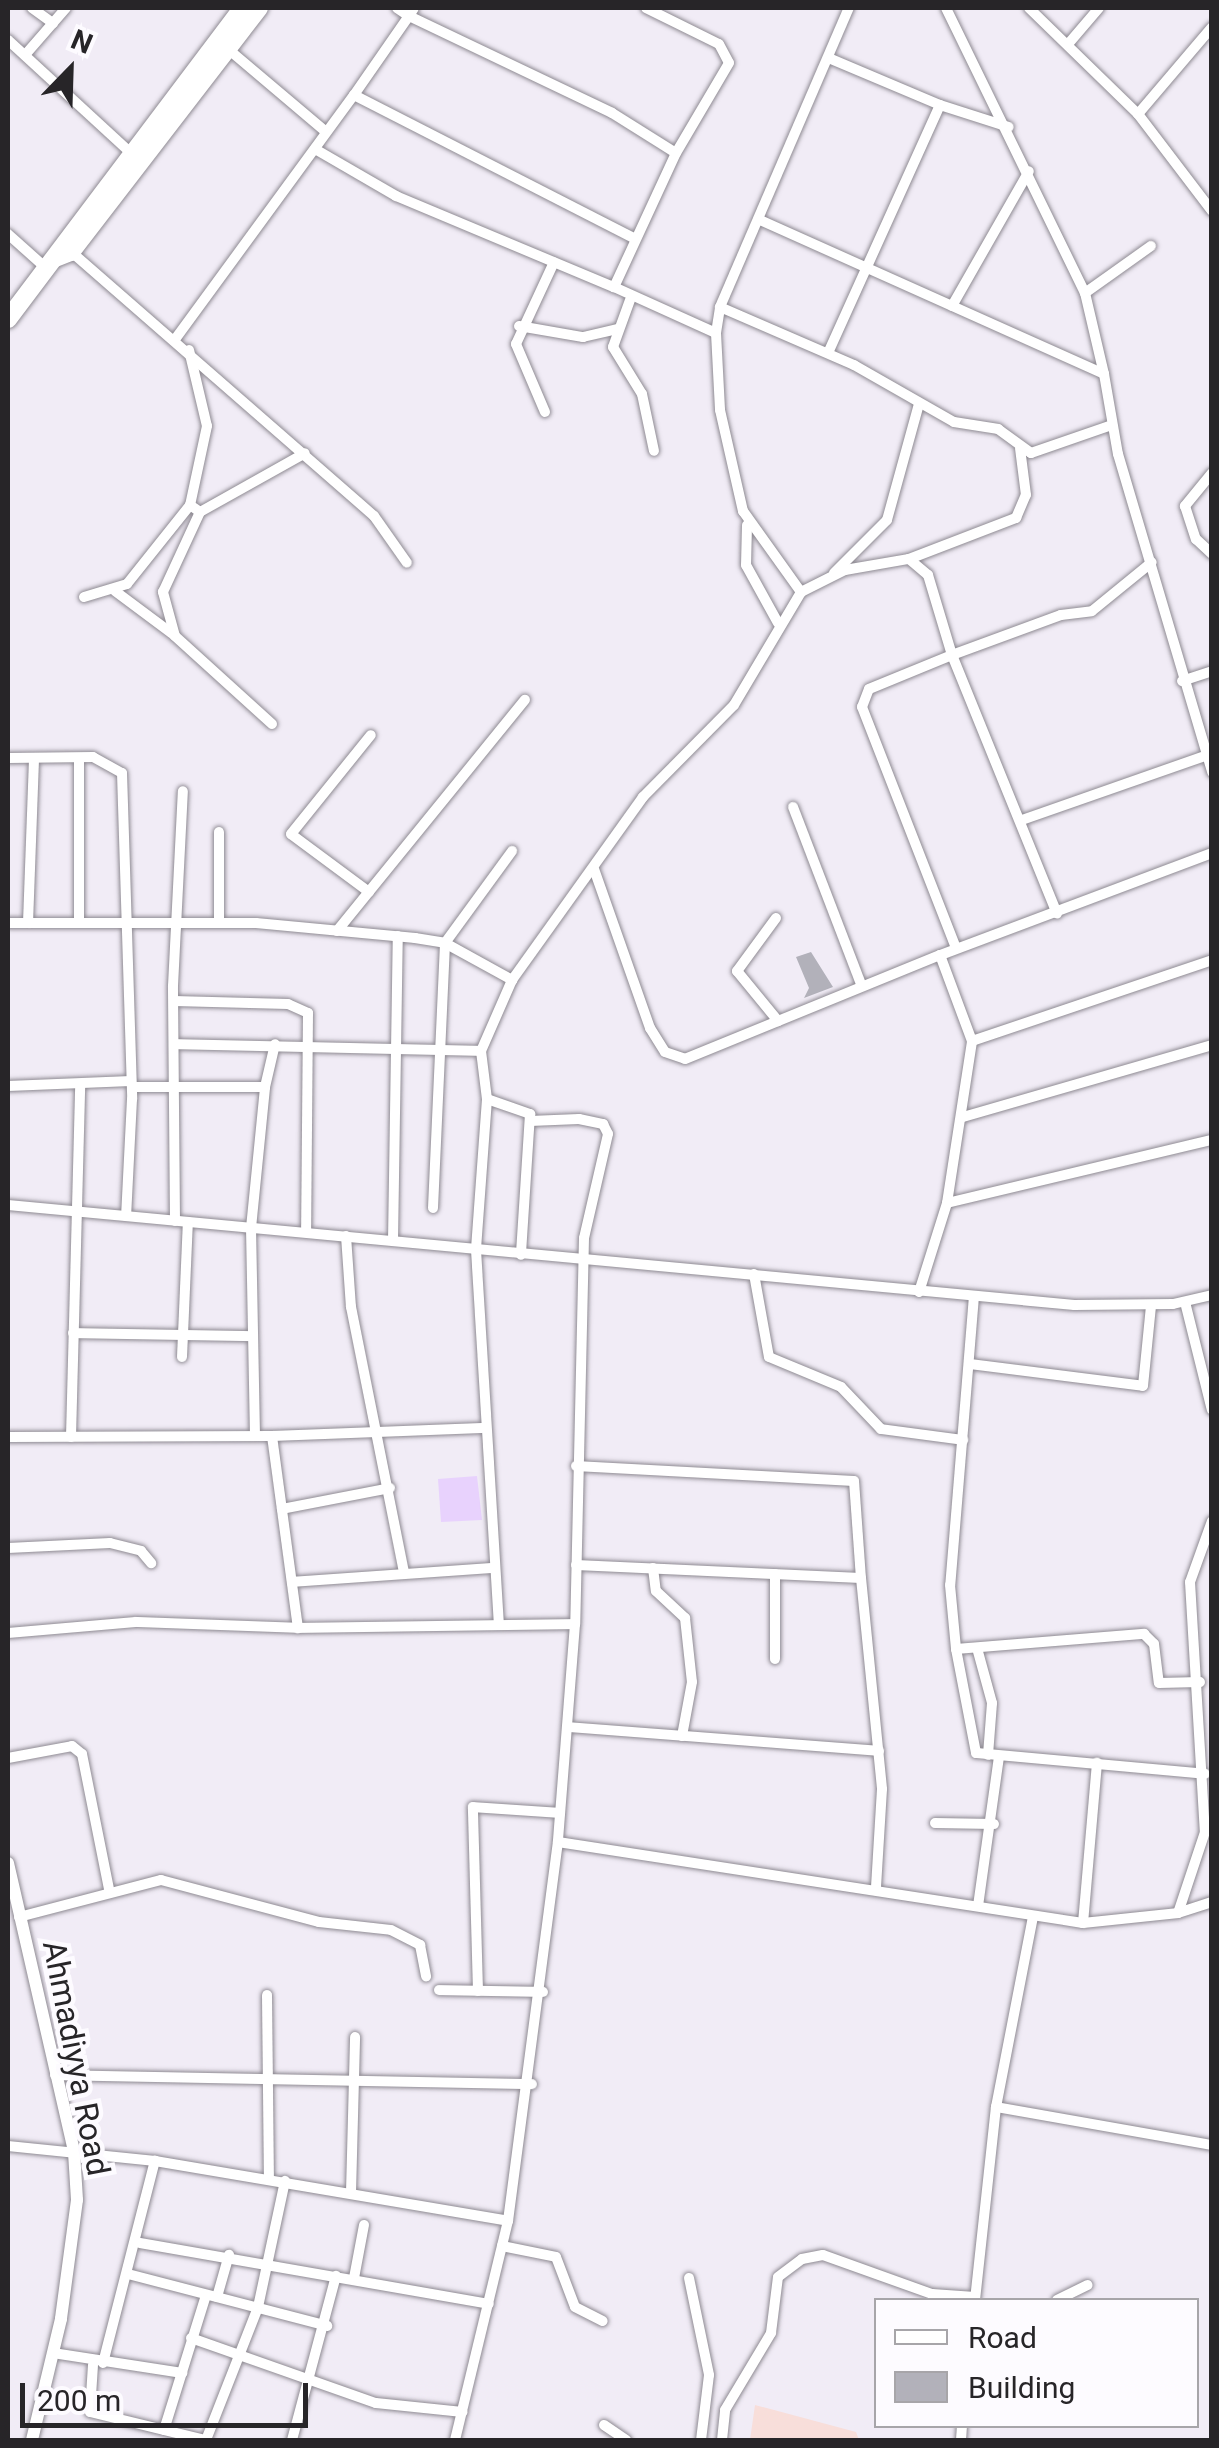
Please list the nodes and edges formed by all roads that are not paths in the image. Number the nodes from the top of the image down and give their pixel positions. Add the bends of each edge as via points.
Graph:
1 (32, 8) edge
2 (66, 8) edge
3 (397, 8) edge
4 (646, 8) edge
5 (850, 8) edge
6 (946, 8) edge
7 (1029, 8) edge
8 (1099, 8) edge
9 (243, 10) edge
10 (412, 12) edge
11 (53, 23) junction
12 (1212, 27) edge
13 (1201, 39) junction
14 (8, 40) edge
15 (1069, 43) junction
16 (1212, 47) edge
17 (228, 48) junction
18 (26, 55) junction
19 (831, 59) junction
20 (354, 94) junction
21 (940, 105) junction
22 (1138, 114) junction
23 (1009, 127) junction
24 (324, 130) junction
25 (315, 149) junction
26 (130, 152) junction
27 (676, 153) junction
28 (1029, 171) junction
29 (1212, 211) edge
30 (760, 220) junction
31 (8, 234) edge
32 (634, 238) junction
33 (1152, 246) dead end
34 (58, 255) junction
35 (554, 262) junction
36 (869, 269) junction
37 (614, 287) junction
38 (1084, 294) junction
39 (630, 300) junction
40 (952, 306) junction
41 (720, 307) junction
42 (8, 320) edge
43 (519, 326) junction
44 (618, 329) junction
45 (716, 333) junction
46 (176, 338) junction
47 (188, 349) junction
48 (828, 352) junction
49 (1104, 374) junction
50 (919, 404) junction
51 (545, 412) dead end
52 (1112, 425) junction
53 (1020, 448) junction
54 (654, 451) dead end
55 (305, 453) junction
56 (1212, 473) edge
57 (195, 509) junction
58 (748, 526) junction
59 (1212, 554) edge
60 (909, 559) junction
61 (1152, 562) junction
62 (408, 563) dead end
63 (827, 581) junction
64 (115, 591) junction
65 (801, 592) junction
66 (84, 597) dead end
67 (778, 623) junction
68 (175, 636) junction
69 (952, 656) junction
70 (1212, 671) edge
71 (1182, 681) junction
72 (525, 700) dead end
73 (272, 724) dead end
74 (370, 735) dead end
75 (1202, 756) junction
76 (8, 758) edge
77 (34, 759) junction
78 (80, 760) junction
79 (1212, 772) edge
80 (184, 791) dead end
81 (792, 807) dead end
82 (1022, 820) junction
83 (219, 832) dead end
84 (512, 851) dead end
85 (1212, 852) edge
86 (594, 869) junction
87 (369, 892) junction
88 (1057, 913) junction
89 (776, 918) dead end
90 (80, 922) junction
91 (8, 923) edge
92 (28, 923) junction
93 (127, 923) junction
94 (175, 923) junction
95 (219, 923) junction
96 (337, 931) junction
97 (398, 936) junction
98 (446, 943) junction
99 (956, 948) junction
100 (940, 955) junction
101 (1212, 960) edge
102 (512, 980) junction
103 (861, 984) junction
104 (174, 1002) junction
105 (778, 1021) junction
106 (972, 1041) junction
107 (313, 1042) junction
108 (174, 1044) junction
109 (275, 1044) junction
110 (392, 1044) junction
111 (1212, 1045) edge
112 (439, 1048) junction
113 (481, 1051) junction
114 (80, 1084) junction
115 (131, 1084) junction
116 (8, 1086) edge
117 (177, 1086) junction
118 (265, 1087) junction
119 (487, 1099) junction
120 (964, 1117) junction
121 (530, 1120) junction
122 (1212, 1140) edge
123 (947, 1203) junction
124 (8, 1205) edge
125 (432, 1208) dead end
126 (80, 1212) junction
127 (126, 1216) junction
128 (175, 1221) junction
129 (188, 1222) junction
130 (251, 1228) junction
131 (306, 1232) junction
132 (346, 1236) junction
133 (394, 1241) junction
134 (476, 1250) junction
135 (521, 1254) junction
136 (586, 1261) junction
137 (754, 1274) junction
138 (919, 1292) junction
139 (1212, 1295) edge
140 (974, 1296) junction
141 (1185, 1302) junction
142 (1152, 1306) junction
143 (72, 1333) junction
144 (183, 1335) junction
145 (252, 1336) junction
146 (182, 1357) dead end
147 (970, 1364) junction
148 (1212, 1410) edge
149 (482, 1428) junction
150 (378, 1432) junction
151 (255, 1436) junction
152 (272, 1436) junction
153 (71, 1437) junction
154 (8, 1438) edge
155 (963, 1440) junction
156 (576, 1466) junction
157 (390, 1488) junction
158 (282, 1509) junction
159 (1212, 1521) edge
160 (8, 1548) edge
161 (150, 1563) dead end
162 (576, 1565) junction
163 (494, 1568) junction
164 (653, 1568) junction
165 (404, 1572) junction
166 (775, 1574) junction
167 (861, 1578) junction
168 (292, 1582) junction
169 (498, 1622) junction
170 (574, 1624) junction
171 (298, 1628) junction
172 (8, 1633) edge
173 (977, 1648) junction
174 (956, 1649) junction
175 (774, 1658) dead end
176 (1200, 1682) junction
177 (1206, 1702) edge
178 (568, 1727) junction
179 (682, 1736) junction
180 (879, 1752) junction
181 (993, 1755) junction
182 (8, 1758) edge
183 (1097, 1764) junction
184 (1205, 1774) junction
185 (1209, 1793) edge
186 (560, 1814) junction
187 (934, 1823) dead end
188 (994, 1824) junction
189 (558, 1842) junction
190 (8, 1864) edge
191 (876, 1888) junction
192 (108, 1889) junction
193 (1212, 1902) edge
194 (978, 1906) junction
195 (1178, 1913) junction
196 (19, 1916) junction
197 (1033, 1917) junction
198 (1083, 1923) junction
199 (426, 1976) dead end
200 (439, 1990) dead end
201 (478, 1991) junction
202 (542, 1992) junction
203 (267, 1994) dead end
204 (354, 2037) dead end
205 (54, 2075) junction
206 (268, 2078) junction
207 (355, 2081) junction
208 (532, 2084) junction
209 (996, 2107) junction
210 (1212, 2145) edge
211 (8, 2146) edge
212 (74, 2152) junction
213 (155, 2161) junction
214 (269, 2178) junction
215 (286, 2181) junction
216 (351, 2193) junction
217 (508, 2221) junction
218 (364, 2225) dead end
219 (140, 2243) junction
220 (502, 2246) junction
221 (228, 2255) junction
222 (268, 2263) junction
223 (128, 2274) junction
224 (336, 2276) junction
225 (354, 2278) junction
226 (689, 2278) dead end
227 (1088, 2285) dead end
228 (212, 2296) junction
229 (966, 2298) edge
230 (975, 2298) edge
231 (1061, 2298) edge
232 (488, 2304) junction
233 (258, 2307) junction
234 (602, 2321) dead end
235 (326, 2326) junction
236 (191, 2338) junction
237 (54, 2353) junction
238 (242, 2355) junction
239 (98, 2364) junction
240 (182, 2373) junction
241 (311, 2381) junction
242 (463, 2412) junction
243 (604, 2425) dead end
244 (164, 2430) junction
245 (32, 2440) edge
246 (205, 2440) edge
247 (292, 2440) edge
248 (455, 2440) edge
249 (626, 2440) edge
250 (701, 2440) edge
251 (722, 2440) edge

1 - 11 street
2 - 11 street
3 - 10 street
4 - 27 street via 728,55 725,73
5 - 19 street
6 - 23 street
7 - 15 street
8 - 15 street
9 - 17 highway
9 - 26 highway
10 - 20 street
10 - 27 street via 612,113
11 - 18 street
12 - 13 street
13 - 16 street
13 - 22 street
14 - 18 street
15 - 22 street
17 - 24 street
17 - 34 highway
18 - 26 street
19 - 21 street
19 - 30 street
20 - 24 street
20 - 32 street
21 - 23 street
21 - 36 street
22 - 29 street
23 - 28 street
24 - 25 street
25 - 35 street via 396,196
25 - 46 street
26 - 34 highway
27 - 32 street
28 - 38 street
28 - 40 street
30 - 36 street
30 - 41 street
31 - 34 street
32 - 37 street
33 - 38 street
34 - 42 highway
34 - 46 street
35 - 37 street
35 - 43 street
36 - 40 street
36 - 48 street
37 - 39 street
38 - 49 street
39 - 44 street
39 - 45 street
40 - 49 street
41 - 45 street
41 - 48 street
43 - 44 street via 583,336
43 - 51 street via 517,352
44 - 54 street via 613,347 642,394
45 - 58 street via 720,410
46 - 47 street
47 - 55 street
47 - 57 street via 207,426
48 - 50 street
49 - 52 street
50 - 53 street via 954,422 998,429
50 - 63 street via 887,520
52 - 53 street via 1043,454
52 - 61 street
53 - 60 street via 1026,495 1016,518
55 - 57 street
55 - 62 street via 386,528
56 - 59 street via 1185,506 1196,539
57 - 64 street
57 - 68 street via 163,592
58 - 65 street
58 - 67 street via 746,565
60 - 63 street via 845,570
60 - 69 street via 928,575
61 - 69 street via 1092,611 1061,614
61 - 71 street
63 - 65 street
64 - 66 street
64 - 68 street
65 - 67 street
67 - 86 street via 717,727 643,797
68 - 73 street
69 - 82 street
69 - 99 street via 869,690 862,707
70 - 71 street
71 - 75 street
72 - 87 street
74 - 87 street via 291,834
75 - 79 street
75 - 82 street
76 - 77 street
77 - 78 street
77 - 92 street
78 - 90 street
78 - 93 street via 102,758 122,773
80 - 94 street
81 - 103 street
82 - 88 street
83 - 95 street
84 - 98 street
85 - 88 street
86 - 102 street
86 - 105 street via 615,943 666,1052 685,1059
87 - 96 street
88 - 99 street
89 - 105 street via 737,971
90 - 92 street
90 - 93 street
91 - 92 street
93 - 94 street
93 - 115 street
94 - 95 street
94 - 104 street
95 - 96 street
96 - 97 street
97 - 98 street
97 - 110 street
98 - 102 street
98 - 112 street
99 - 100 street
100 - 103 street
100 - 106 street
101 - 106 street
102 - 113 street
103 - 105 street
104 - 107 street via 301,1005
104 - 108 street
106 - 120 street
107 - 109 street
107 - 110 street
107 - 131 street
108 - 109 street
108 - 117 street
109 - 118 street
110 - 112 street
110 - 133 street
111 - 120 street
112 - 113 street
112 - 125 street
113 - 119 street
114 - 115 street
114 - 116 street
114 - 126 street
115 - 117 street
115 - 127 street
117 - 118 street
117 - 128 street
118 - 130 street
119 - 121 street via 522,1107
119 - 134 street
120 - 123 street
121 - 135 street
121 - 136 street via 579,1119 607,1128
122 - 123 street
123 - 138 street
124 - 126 street
126 - 127 street
126 - 143 street
127 - 128 street
128 - 129 street
129 - 130 street
129 - 144 street
130 - 131 street
130 - 145 street
131 - 132 street
132 - 133 street
132 - 150 street via 352,1306
133 - 134 street
134 - 135 street
134 - 149 street
135 - 136 street
136 - 137 street
136 - 156 street
137 - 138 street
137 - 155 street via 769,1357 841,1387 880,1429
138 - 140 street
139 - 141 street
140 - 142 street
140 - 147 street
141 - 142 street
141 - 148 street
142 - 147 street via 1144,1386
143 - 144 street
143 - 153 street
144 - 145 street
144 - 146 street
145 - 151 street
147 - 155 street
149 - 150 street
149 - 163 street
150 - 152 street
150 - 157 street
151 - 152 street
151 - 153 street
152 - 158 street
153 - 154 street
155 - 174 street via 950,1585
156 - 162 street
156 - 167 street via 854,1481
157 - 158 street
157 - 165 street
158 - 168 street
159 - 176 street via 1190,1582
160 - 161 street via 110,1543 130,1546
162 - 164 street
162 - 170 street
163 - 165 street
163 - 169 street
164 - 166 street
164 - 179 street via 656,1592 685,1618 692,1682
165 - 168 street
166 - 167 street
166 - 175 street
167 - 180 street
168 - 171 street
169 - 170 street
169 - 171 street
170 - 178 street
171 - 172 street via 136,1622
173 - 174 street
173 - 176 street via 1144,1634 1154,1644 1159,1682
173 - 181 street via 992,1703
174 - 181 street via 976,1752
176 - 177 street
177 - 184 street
178 - 179 street
178 - 186 street
179 - 180 street
180 - 191 street
181 - 183 street
181 - 188 street
182 - 192 street via 72,1746 82,1754
183 - 184 street
183 - 198 street
184 - 185 street
185 - 195 street via 1205,1832
186 - 189 street
186 - 201 street via 474,1807
187 - 188 street
188 - 194 street
189 - 191 street
189 - 202 street
190 - 196 street, Ahmadiyya Road
191 - 194 street
192 - 196 street
192 - 199 street via 161,1880 319,1922 391,1930 420,1945
193 - 195 street
194 - 197 street
195 - 198 street
196 - 205 street, Ahmadiyya Road
197 - 198 street
197 - 209 street
200 - 201 street
201 - 202 street
202 - 208 street
203 - 206 street
204 - 207 street
205 - 206 street
205 - 212 street, Ahmadiyya Road
206 - 207 street
206 - 214 street
207 - 208 street
207 - 216 street
208 - 217 street
209 - 210 street
209 - 230 street
211 - 212 street
212 - 213 street
212 - 237 street, Ahmadiyya Road via 76,2225
213 - 214 street
213 - 219 street
214 - 215 street
215 - 216 street
215 - 222 street
216 - 217 street
217 - 220 street
218 - 225 street
219 - 221 street
219 - 223 street
220 - 232 street
220 - 234 street via 556,2257 575,2307
221 - 222 street
221 - 228 street
222 - 224 street
222 - 233 street
223 - 228 street
223 - 239 street
224 - 225 street
224 - 235 street
225 - 232 street
226 - 250 street via 709,2375
227 - 231 street
228 - 233 street
228 - 236 street
229 - 251 street via 932,2294 823,2255 790,2266 778,2277 766,2344 725,2410
232 - 242 street
233 - 235 street
233 - 238 street
235 - 241 street
236 - 238 street
236 - 240 street
237 - 239 street
237 - 245 street, Ahmadiyya Road
238 - 241 street
238 - 246 street
239 - 240 street
239 - 244 street via 90,2412
240 - 244 street
241 - 242 street via 400,2409
241 - 247 street
242 - 248 street
243 - 249 street
244 - 246 street

